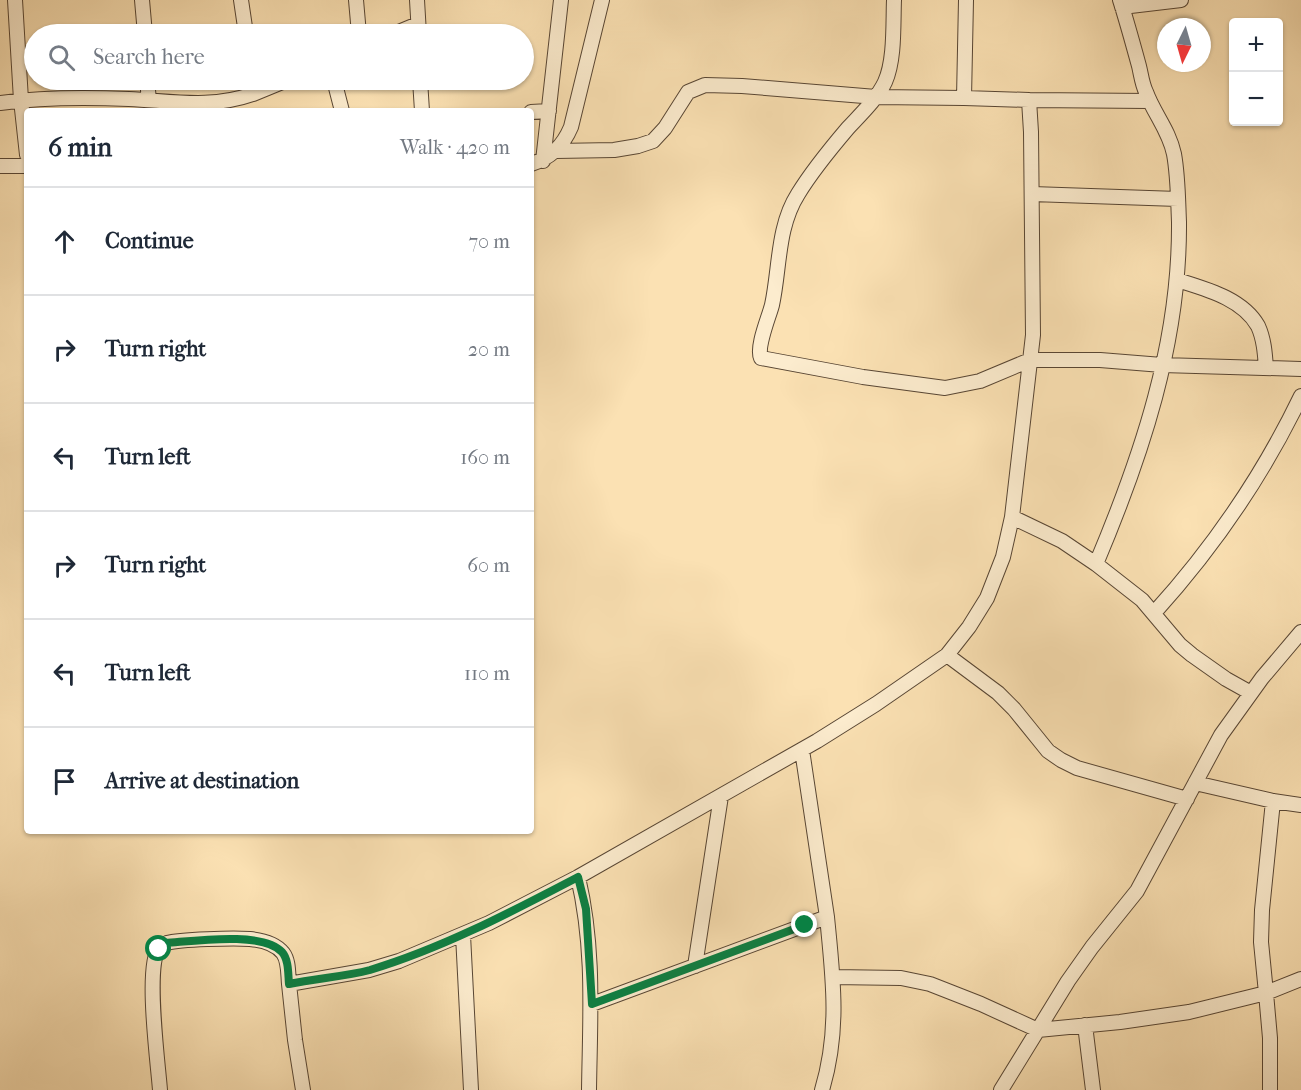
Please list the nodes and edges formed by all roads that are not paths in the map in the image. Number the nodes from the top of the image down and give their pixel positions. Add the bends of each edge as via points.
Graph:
1 (15, 0) edge
2 (142, 0) edge
3 (241, 0) edge
4 (356, 0) edge
5 (417, 0) edge
6 (561, 0) edge
7 (602, 0) edge
8 (894, 0) edge
9 (966, 0) edge
10 (1181, 0) edge
11 (1121, 3) edge
12 (144, 24) edge
13 (245, 24) edge
14 (358, 24) edge
15 (418, 24) edge
16 (148, 90) edge
17 (252, 90) edge
18 (263, 90) edge
19 (337, 90) edge
20 (421, 90) edge
21 (253, 94) junction
22 (876, 97) junction
23 (964, 98) junction
24 (21, 100) junction
25 (149, 100) junction
26 (1029, 100) junction
27 (1150, 101) junction
28 (0, 103) edge
29 (341, 108) edge
30 (422, 108) edge
31 (549, 111) junction
32 (534, 112) edge
33 (24, 128) edge
34 (556, 151) junction
35 (537, 162) edge
36 (0, 166) edge
37 (24, 166) edge
38 (1032, 194) junction
39 (1178, 199) junction
40 (1177, 280) junction
41 (1030, 360) junction
42 (1162, 365) junction
43 (1266, 368) junction
44 (1301, 369) edge
45 (1301, 396) edge
46 (1012, 517) junction
47 (1096, 564) junction
48 (1154, 613) junction
49 (1301, 632) edge
50 (947, 655) junction
51 (1251, 693) junction
52 (802, 750) junction
53 (1195, 783) junction
54 (722, 796) junction
55 (1187, 799) junction
56 (1273, 801) junction
57 (1301, 805) edge
58 (578, 877) junction
59 (827, 917) junction
60 (463, 935) junction
61 (694, 966) junction
62 (833, 977) junction
63 (1301, 979) edge
64 (289, 984) junction
65 (1266, 993) junction
66 (592, 1004) junction
67 (1085, 1025) junction
68 (1038, 1030) junction
69 (160, 1090) edge
70 (303, 1090) edge
71 (471, 1090) edge
72 (590, 1090) edge
73 (822, 1090) edge
74 (1001, 1090) edge
75 (1093, 1090) edge
76 (1270, 1090) edge

1 - 24 street
2 - 12 street
3 - 13 street
4 - 14 street
5 - 15 street
6 - 31 street
7 - 34 street via 577,111
8 - 22 street via 889,66 886,81
9 - 23 street
10 - 11 street
11 - 27 street
16 - 25 street
17 - 21 street
18 - 21 street
19 - 29 street
20 - 30 street
21 - 25 street via 210,104
22 - 23 street
22 - 34 street via 705,85 688,92 653,141 614,150
22 - 41 street via 808,180 788,215 772,305 759,350 761,358 945,388 980,381
23 - 26 street
24 - 25 street
24 - 28 street
24 - 33 street
26 - 27 street
26 - 38 street
27 - 39 street via 1167,131 1177,174
31 - 32 street
31 - 35 street
34 - 35 street
36 - 37 street
38 - 39 street
38 - 41 street
39 - 40 street
40 - 42 street
40 - 43 street via 1215,293 1250,316 1263,340
41 - 42 street
41 - 46 street
42 - 43 street
42 - 47 street via 1134,471
43 - 44 street
45 - 48 street via 1270,456 1206,552
46 - 47 street via 1062,541
46 - 50 street via 1003,557 987,598
47 - 48 street
48 - 51 street via 1192,655
49 - 51 street
50 - 52 street
50 - 55 street via 998,693 1060,760
51 - 53 street via 1221,735
52 - 54 street
52 - 59 street
53 - 55 street
53 - 56 street
54 - 58 street
54 - 61 street
55 - 68 street via 1137,891 1092,947
56 - 57 street
56 - 65 street via 1262,910
58 - 60 street
58 - 66 street via 586,909
59 - 61 street
59 - 62 street
60 - 64 street via 369,970
60 - 71 street
61 - 66 street
62 - 68 street via 901,978 930,984
62 - 73 street via 834,1035
63 - 65 street
64 - 69 street via 284,953 271,943 250,939 162,945 153,961 152,980
64 - 70 street
65 - 67 street via 1189,1012
65 - 76 street
66 - 72 street
67 - 68 street
67 - 75 street
68 - 74 street

